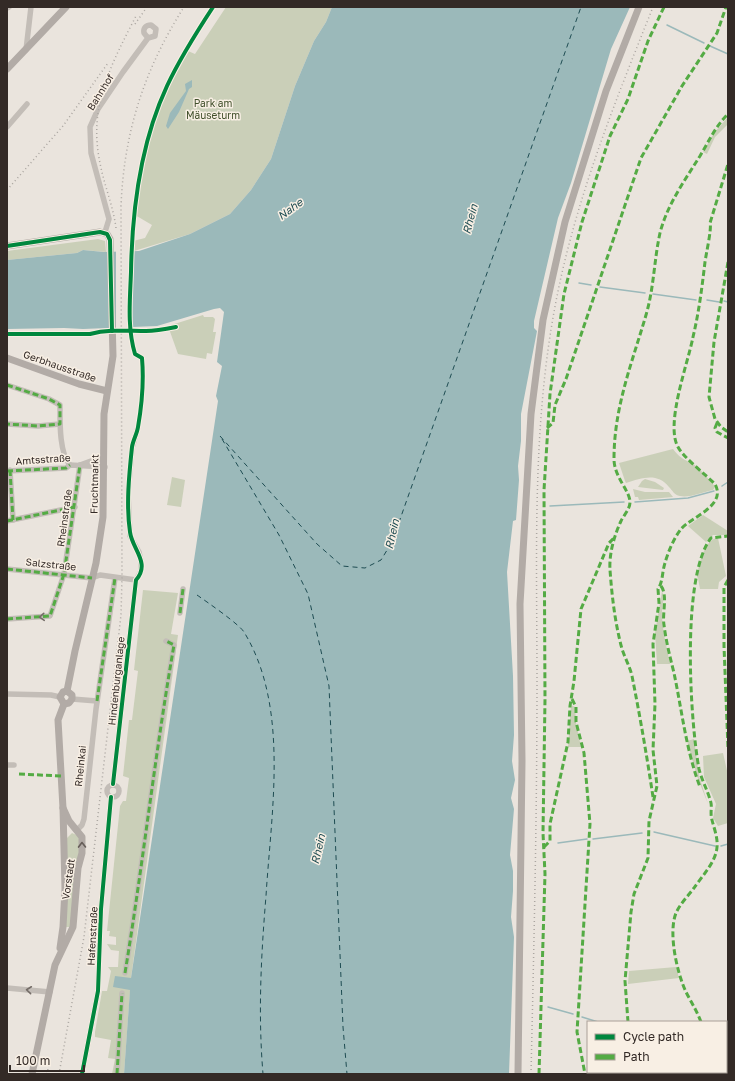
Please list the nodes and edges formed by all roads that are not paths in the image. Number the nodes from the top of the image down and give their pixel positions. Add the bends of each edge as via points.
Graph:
1 (31, 7) edge
2 (66, 7) edge
3 (639, 7) edge
4 (148, 38) dead end
5 (26, 50) junction
6 (7, 69) edge
7 (27, 104) dead end
8 (7, 127) edge
9 (105, 232) junction
10 (7, 246) edge
11 (7, 358) edge
12 (7, 386) edge
13 (107, 391) junction
14 (7, 424) edge
15 (60, 424) junction
16 (138, 427) dead end
17 (104, 459) junction
18 (70, 465) junction
19 (80, 465) junction
20 (105, 467) junction
21 (8, 470) edge
22 (75, 507) junction
23 (13, 520) junction
24 (7, 521) edge
25 (7, 569) edge
26 (64, 574) junction
27 (92, 578) junction
28 (115, 578) junction
29 (136, 580) junction
30 (183, 589) dead end
31 (180, 613) dead end
32 (7, 619) edge
33 (166, 641) dead end
34 (67, 691) junction
35 (7, 694) edge
36 (60, 697) junction
37 (72, 699) junction
38 (97, 701) junction
39 (64, 704) junction
40 (7, 765) edge
41 (14, 765) dead end
42 (113, 784) junction
43 (111, 797) junction
44 (63, 808) junction
45 (77, 830) junction
46 (64, 838) junction
47 (63, 927) junction
48 (72, 927) junction
49 (59, 955) junction
50 (125, 973) dead end
51 (7, 988) edge
52 (50, 992) junction
53 (122, 993) dead end
54 (32, 1074) edge
55 (82, 1074) edge
56 (117, 1074) edge
57 (518, 1074) edge

1 - 5 street
2 - 5 main road
3 - 57 main road via 606,91 565,222 543,320 531,414 520,604 522,761
4 - 9 street, Bahnhof via 98,109 90,127 91,153 109,219
5 - 6 main road
7 - 8 street
9 - 10 main road
9 - 13 main road, Fruchtmarkt via 110,237 111,248 113,356
11 - 13 main road, Gerbhausstraße via 79,384
12 - 15 street via 60,405
13 - 17 main road, Fruchtmarkt
14 - 15 street
15 - 18 street via 65,460
16 - 29 street, Hindenburganlage via 132,448 128,493 130,536 141,561 141,571
17 - 19 street, Amtsstraße
17 - 20 main road, Fruchtmarkt
18 - 19 street, Amtsstraße
18 - 21 street, Amtsstraße via 66,468
19 - 20 street, Amtsstraße
19 - 22 street, Rheinstraße
20 - 27 main road, Fruchtmarkt via 103,524
21 - 23 street
22 - 23 street
22 - 26 street, Rheinstraße
23 - 24 street
25 - 26 street, Salzstraße
26 - 27 street, Salzstraße
26 -> 32 street, Rheinstraße via 50,616
27 - 28 street, Salzstraße via 99,575
27 - 34 main road
28 - 29 street, Salzstraße
28 - 38 street, Rheinkai
29 - 42 street, Hindenburganlage
30 - 31 street
33 - 50 street via 174,646
34 - 36 main road
34 - 37 main road via 72,695
35 - 36 street
36 - 39 main road
37 - 38 street
37 - 39 main road
38 - 45 street, Rheinkai via 84,819
39 - 44 main road, Vorstadt via 58,720
40 - 41 street
42 - 43 street, Hafenstraße via 107,791
42 - 43 street, Hafenstraße via 118,787 119,792 117,796
43 - 55 street, Hafenstraße via 103,886 98,991
44 - 45 main road, Vorstadt
44 - 46 main road, Vorstadt
45 - 46 main road via 66,831
48 -> 45 main road, Vorstadt via 83,844
46 - 47 main road, Vorstadt
47 - 48 main road via 66,930
47 - 49 main road, Vorstadt
48 - 49 main road, Vorstadt
49 - 52 main road, Vorstadt
52 -> 51 street
52 - 54 main road, Vorstadt
53 - 56 street

